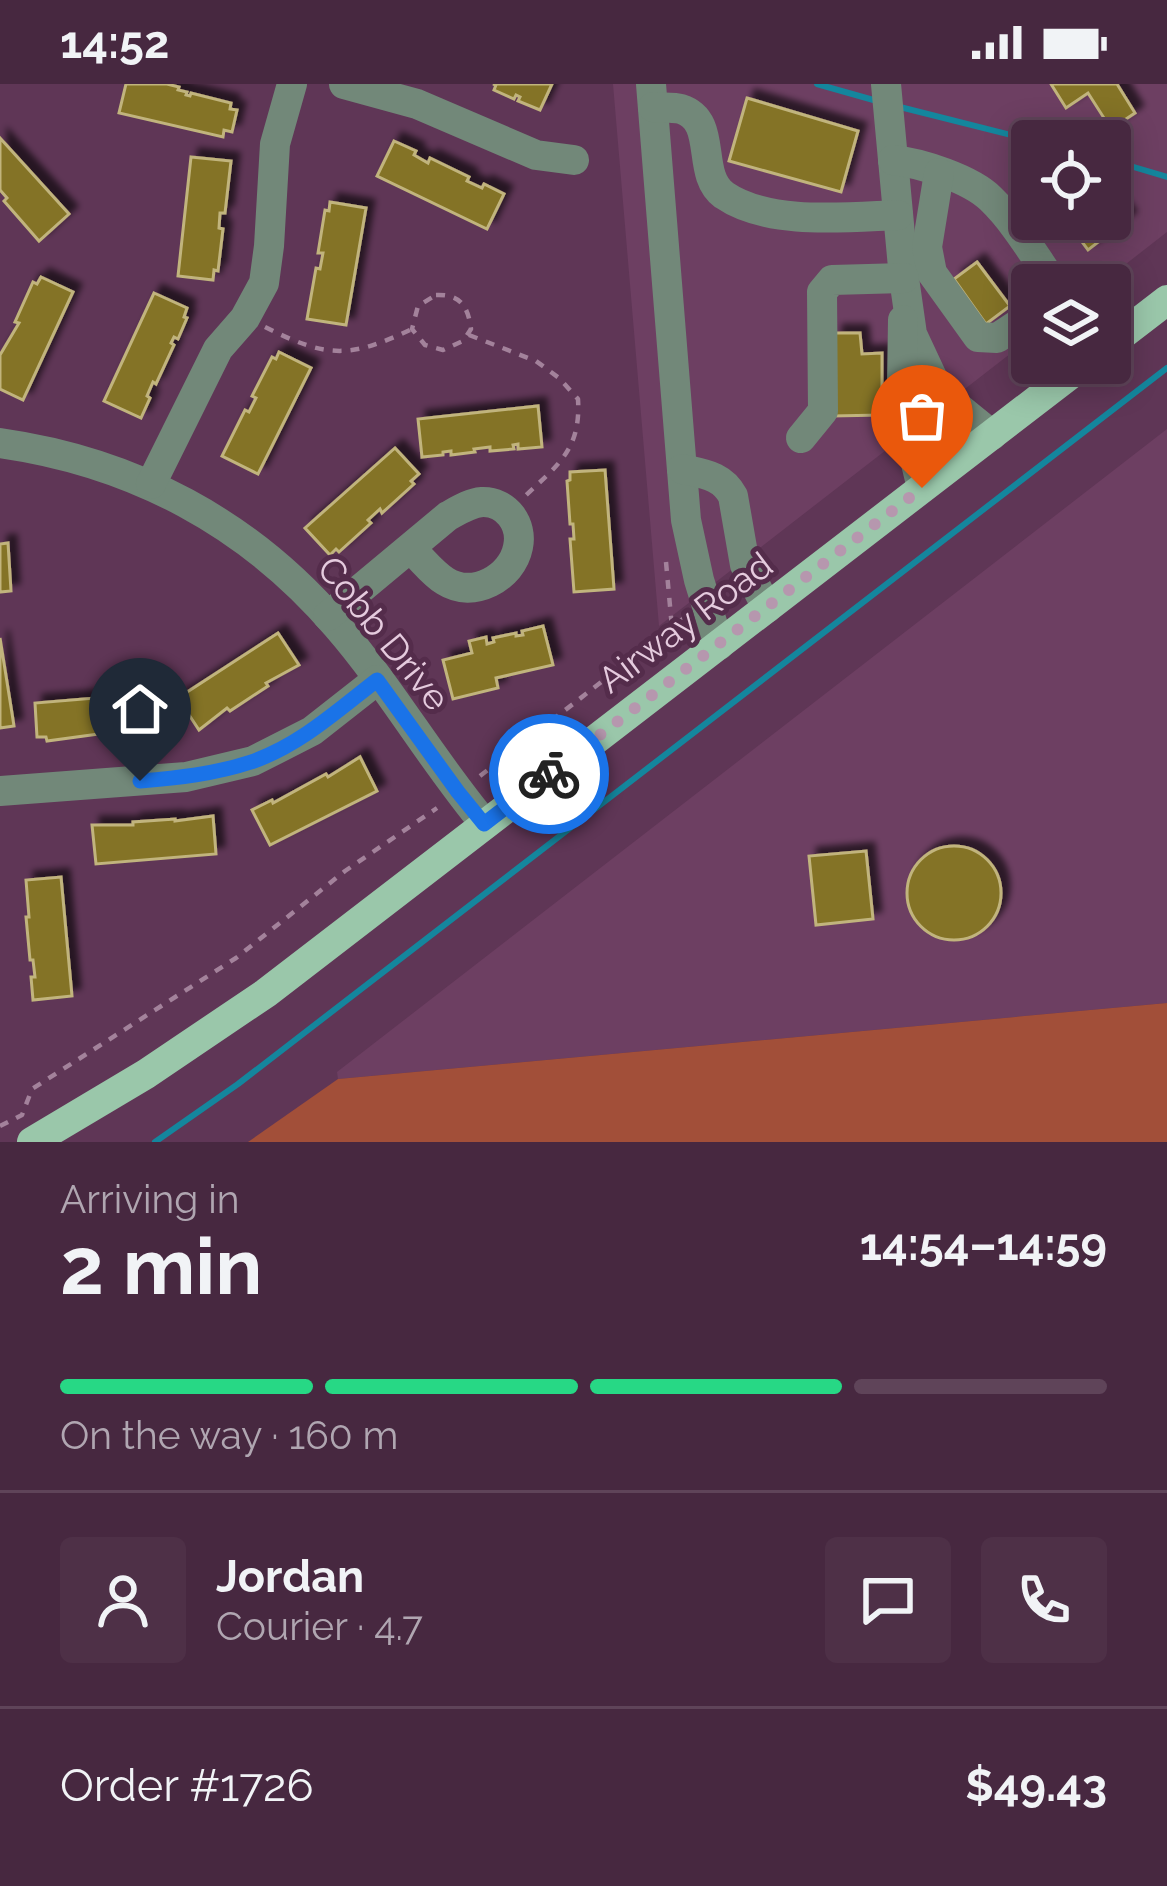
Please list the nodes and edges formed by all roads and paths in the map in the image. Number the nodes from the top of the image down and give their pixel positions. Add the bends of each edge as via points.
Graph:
1 (292, 84) edge
2 (344, 84) edge
3 (652, 96) edge
4 (887, 97) edge
5 (574, 160) dead end
6 (893, 160) junction
7 (939, 172) junction
8 (898, 215) junction
9 (1039, 264) edge
10 (904, 278) junction
11 (1167, 300) edge
12 (416, 312) junction
13 (427, 315) dead end
14 (245, 318) junction
15 (1131, 328) edge
16 (412, 329) junction
17 (1011, 329) edge
18 (469, 335) junction
19 (1058, 384) edge
20 (992, 435) junction
21 (801, 438) dead end
22 (0, 443) edge
23 (682, 469) junction
24 (151, 484) junction
25 (922, 488) junction
26 (508, 512) junction
27 (411, 548) junction
28 (706, 602) junction
29 (767, 608) junction
30 (328, 616) junction
31 (719, 645) junction
32 (377, 680) junction
33 (0, 791) edge
34 (458, 792) junction
35 (484, 824) junction
36 (0, 1126) edge
37 (32, 1142) edge

1 - 14 street via 275,144 264,283
2 - 5 street via 417,104 536,155
3 - 8 street via 697,119 710,181 725,196 762,211 818,218
3 - 23 street
4 - 6 street
6 - 7 street
6 - 8 street
7 - 9 street via 988,195
7 - 17 street via 927,247 932,273 978,337
8 - 10 street
10 - 20 street via 913,334 933,379
10 - 21 street via 832,280 822,292 823,411
10 - 25 street via 902,384
11 - 15 main road
12 - 13 path
12 - 16 path
12 - 18 path via 436,295 454,296 467,310
14 - 16 path via 330,352
14 - 24 street via 218,349
16 - 18 path via 443,350
18 - 26 path via 536,361 578,399 569,452
19 - 20 main road, Airway Road
20 - 25 main road, Airway Road
22 - 24 street, Cobb Drive
23 - 28 street
23 - 29 street via 728,487 746,565
24 - 30 street, Cobb Drive via 227,527
25 - 29 main road, Airway Road
26 - 27 street via 497,504 467,505
26 - 27 street via 517,553 489,584 445,581
27 - 30 street
28 - 31 street
28 - 34 path
29 - 31 main road, Airway Road
30 - 32 street, Cobb Drive
31 - 35 main road, Airway Road
32 - 33 street via 312,731 254,761 186,777
32 - 34 street, Cobb Drive
34 - 35 street, Cobb Drive
34 - 36 path via 236,958 32,1089 22,1115
35 - 37 main road, Airway Road via 266,993

